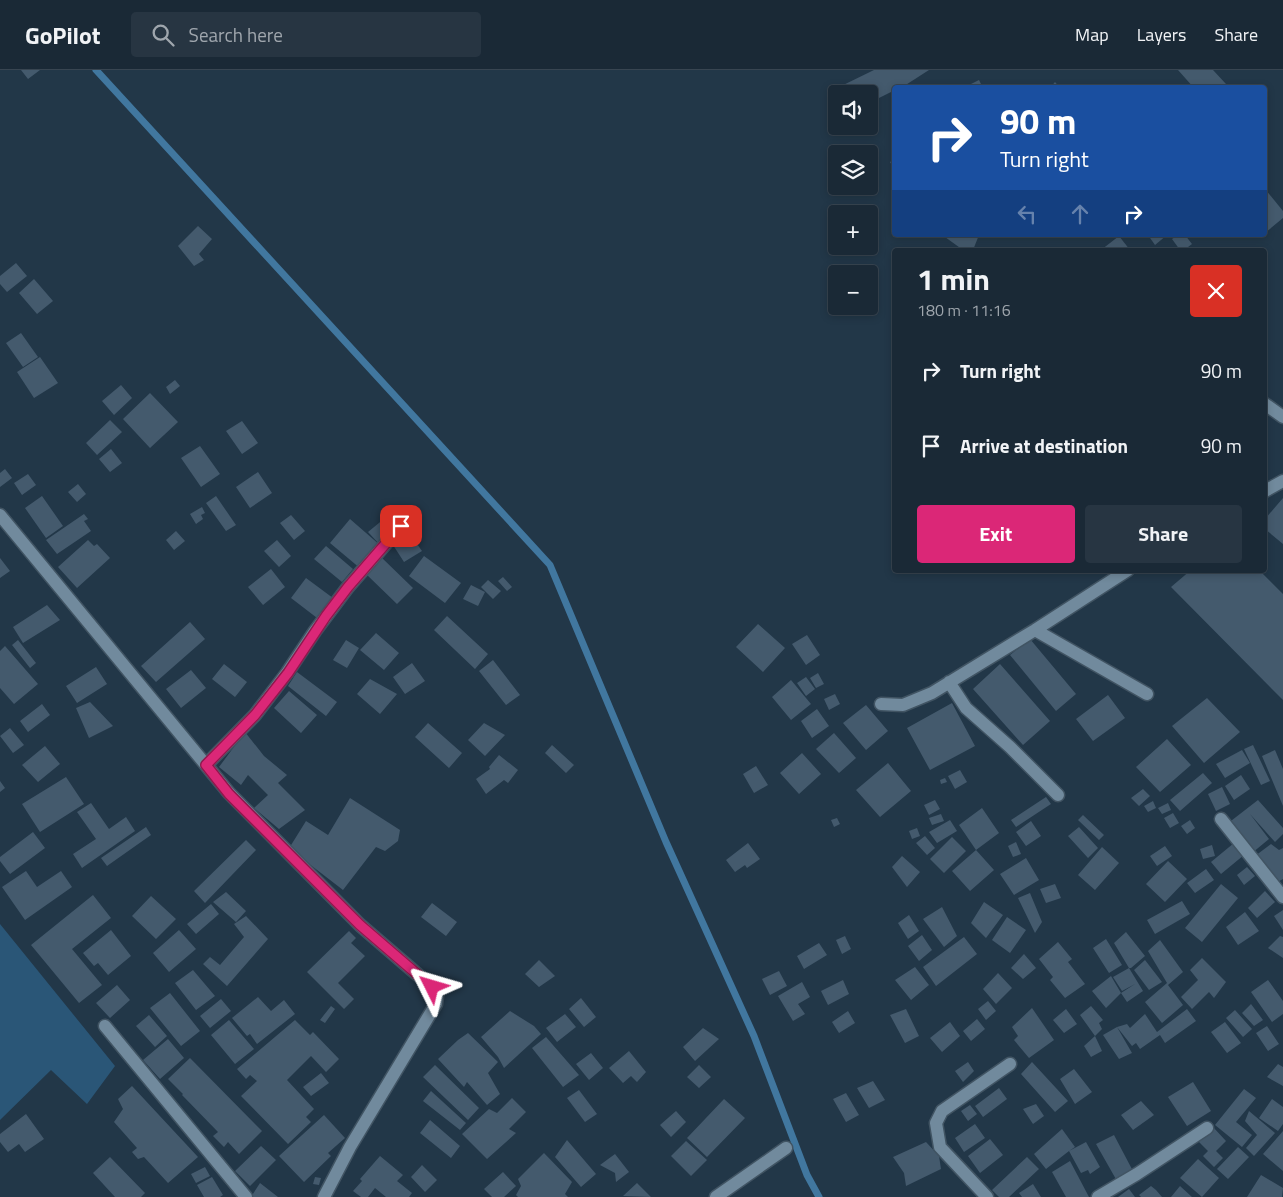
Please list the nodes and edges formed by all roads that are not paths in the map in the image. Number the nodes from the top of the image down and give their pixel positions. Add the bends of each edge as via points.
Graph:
1 (1267, 405) edge
2 (1283, 417) edge
3 (1283, 481) edge
4 (1267, 490) edge
5 (0, 515) edge
6 (401, 526) dead end
7 (1123, 573) edge
8 (1035, 630) junction
9 (949, 682) junction
10 (1147, 694) dead end
11 (881, 704) dead end
12 (206, 765) junction
13 (1058, 795) dead end
14 (1221, 819) dead end
15 (1283, 897) edge
16 (105, 1026) dead end
17 (1010, 1064) dead end
18 (1207, 1128) dead end
19 (786, 1148) dead end
20 (246, 1197) edge
21 (324, 1197) edge
22 (716, 1197) edge
23 (987, 1197) edge
24 (1098, 1197) edge

1 - 2 street
3 - 4 street
5 - 12 street
6 - 12 street via 348,587 255,715
7 - 8 street
8 - 9 street
8 - 10 street
9 - 11 street via 903,705
9 - 13 street via 966,708
12 - 21 street via 229,794 353,918 432,987 437,996 436,1004 350,1147
14 - 15 street
16 - 20 street
17 - 23 street via 942,1111 936,1123 940,1147
18 - 24 street
19 - 22 street

